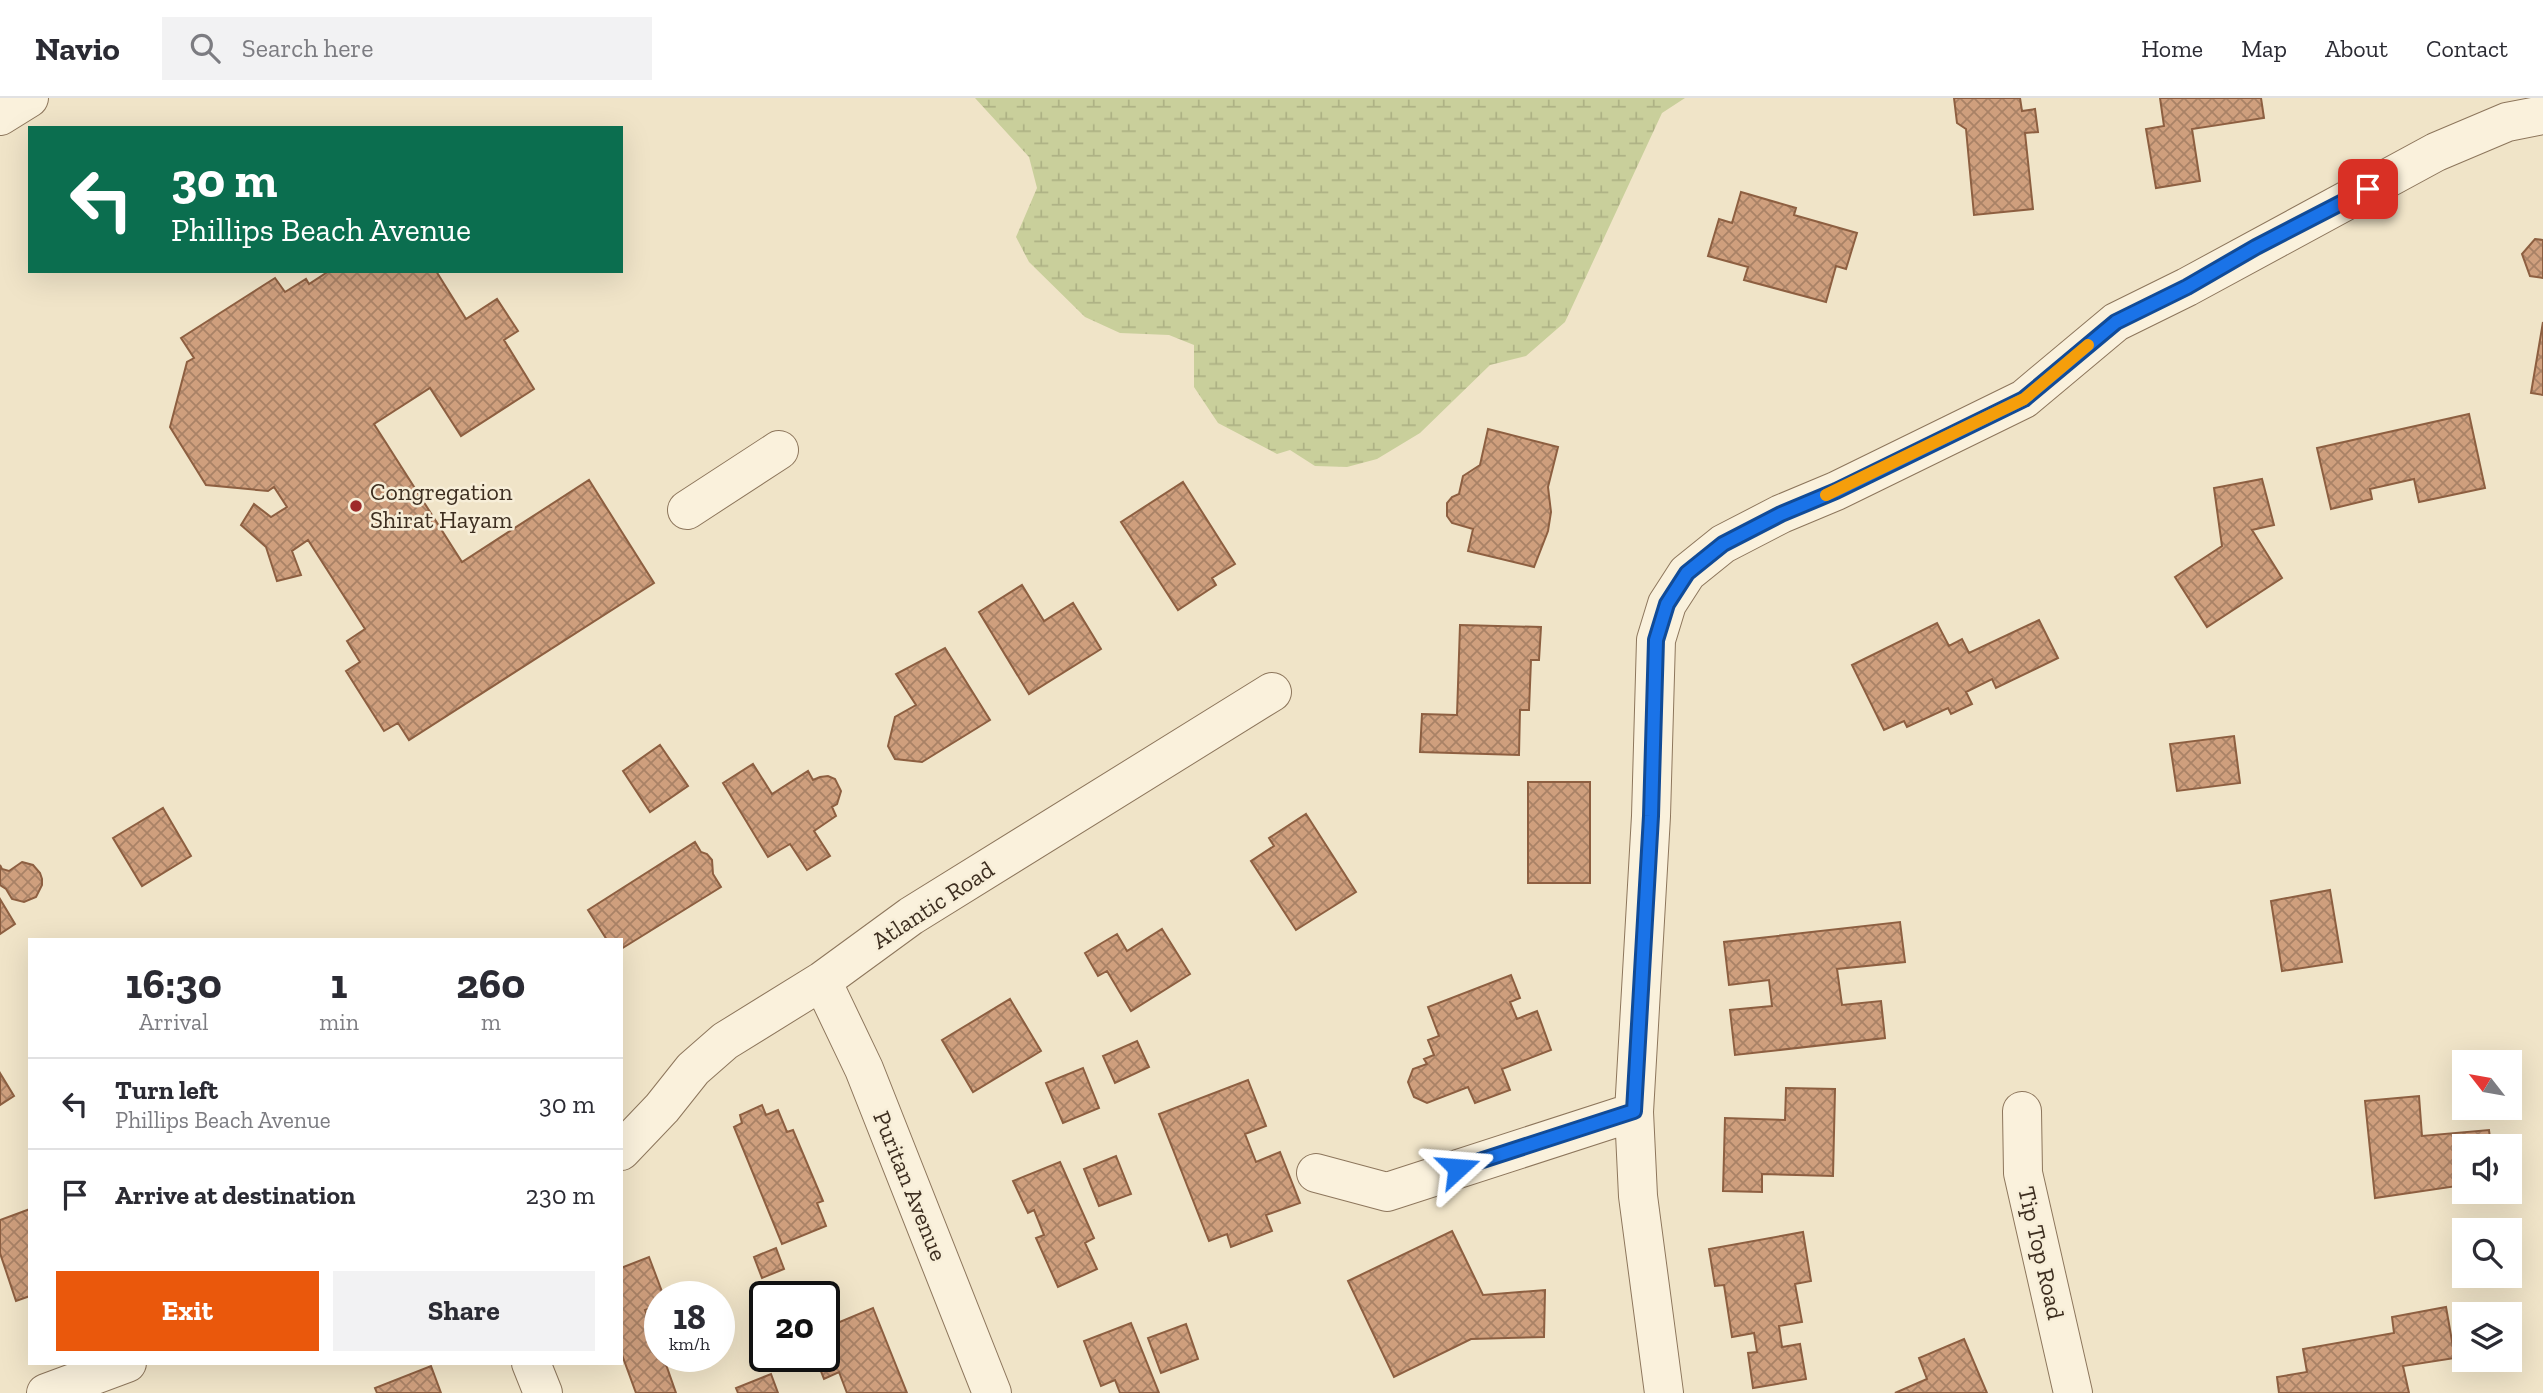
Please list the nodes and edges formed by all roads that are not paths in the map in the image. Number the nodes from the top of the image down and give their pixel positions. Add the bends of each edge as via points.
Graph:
1 (29, 98) edge
2 (2538, 98) edge
3 (2543, 114) edge
4 (0, 116) edge
5 (779, 450) dead end
6 (687, 510) dead end
7 (1272, 692) dead end
8 (822, 981) junction
9 (1634, 1111) junction
10 (2022, 1111) dead end
11 (623, 1149) edge
12 (1316, 1172) dead end
13 (122, 1365) edge
14 (532, 1365) edge
15 (46, 1393) edge
16 (543, 1393) edge
17 (992, 1393) edge
18 (1664, 1393) edge
19 (2073, 1393) edge

1 - 4 street
2 - 3 street
3 - 9 street via 2507,122 2436,152 2116,322 2024,399 1746,532 1687,573 1667,604 1656,640
5 - 6 street
7 - 8 street, Atlantic Road via 911,916
8 - 11 street, Atlantic Road via 724,1041
8 - 17 street, Puritan Avenue via 864,1069
9 - 12 street via 1387,1192
9 - 18 street via 1638,1196
10 - 19 street, Tip Top Road via 2023,1173
13 - 15 street
14 - 16 street

